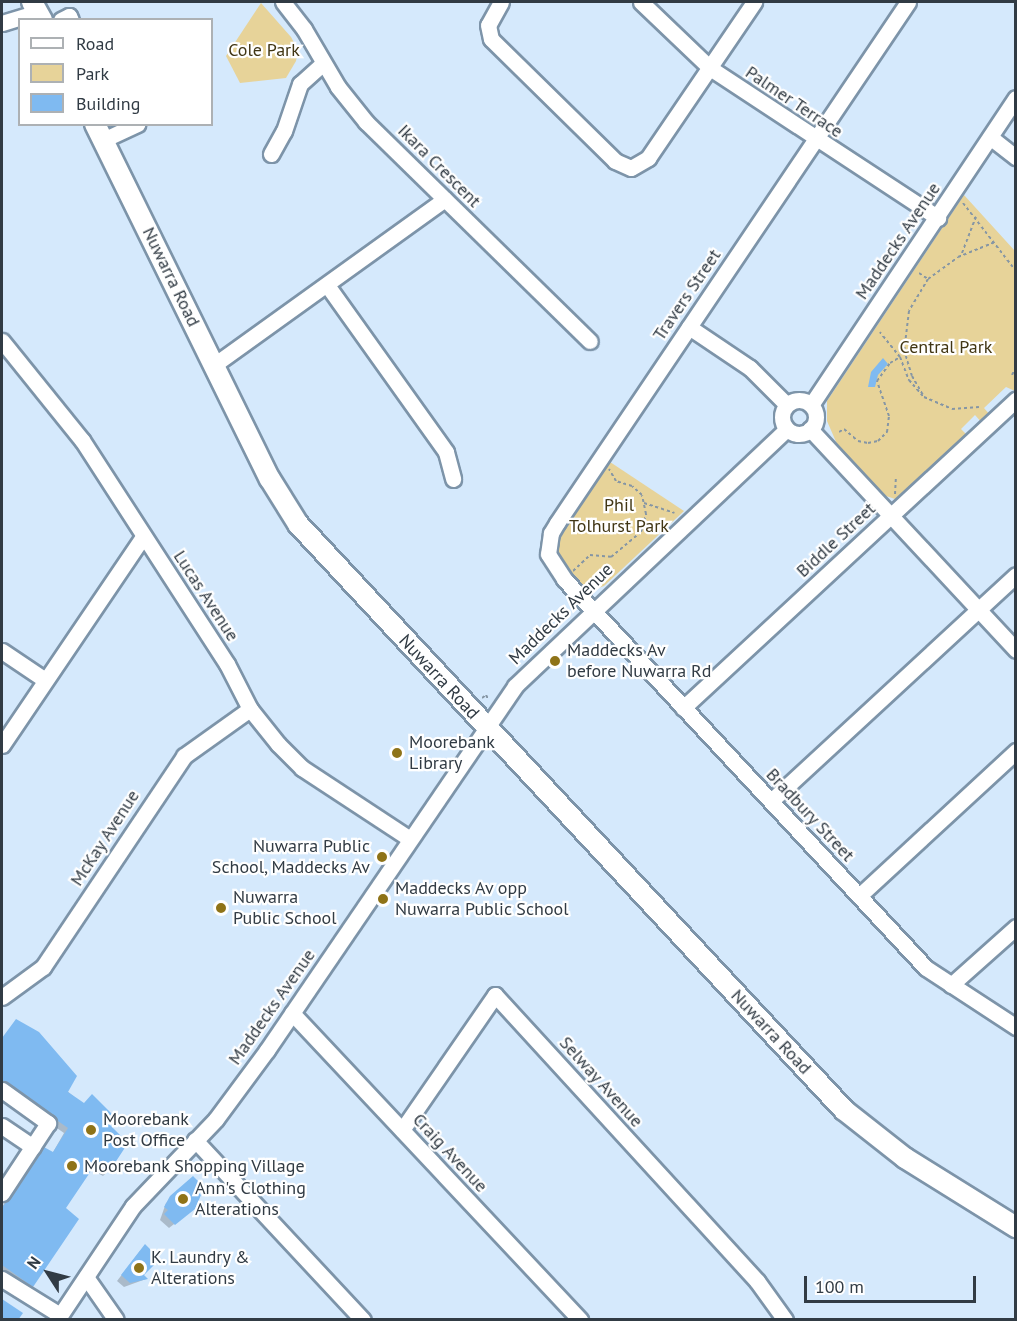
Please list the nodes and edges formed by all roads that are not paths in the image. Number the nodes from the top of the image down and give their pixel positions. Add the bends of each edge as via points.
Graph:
1 (501, 2) edge
2 (641, 2) edge
3 (754, 2) edge
4 (908, 2) edge
5 (291, 5) edge
6 (37, 11) edge
7 (2, 23) edge
8 (323, 63) junction
9 (710, 68) junction
10 (1016, 99) edge
11 (128, 126) edge
12 (99, 132) edge
13 (990, 137) junction
14 (815, 140) junction
15 (271, 154) dead end
16 (1016, 157) edge
17 (445, 199) junction
18 (938, 218) junction
19 (327, 285) junction
20 (689, 327) junction
21 (2, 341) edge
22 (590, 341) dead end
23 (214, 365) junction
24 (1016, 400) edge
25 (787, 405) junction
26 (811, 405) junction
27 (787, 429) junction
28 (810, 429) junction
29 (453, 479) dead end
30 (891, 517) junction
31 (143, 537) junction
32 (1016, 575) edge
33 (593, 610) junction
34 (976, 610) junction
35 (1016, 650) edge
36 (2, 651) edge
37 (45, 680) junction
38 (683, 708) junction
39 (250, 709) junction
40 (486, 726) junction
41 (2, 745) edge
42 (1016, 751) edge
43 (771, 801) junction
44 (410, 839) junction
45 (860, 896) junction
46 (1016, 927) edge
47 (951, 985) junction
48 (2, 997) edge
49 (292, 1013) junction
50 (1016, 1027) edge
51 (2, 1090) edge
52 (2, 1126) edge
53 (402, 1130) junction
54 (195, 1140) junction
55 (33, 1147) junction
56 (2, 1164) edge
57 (15, 1173) junction
58 (2, 1193) edge
59 (1016, 1227) edge
60 (86, 1277) junction
61 (2, 1279) edge
62 (57, 1318) edge
63 (116, 1320) edge
64 (363, 1320) edge
65 (580, 1320) edge
66 (785, 1320) edge

1 - 9 street via 488,25 491,39 625,167 645,163
2 - 9 street, Palmer Terrace
3 - 9 street
4 - 14 street, Travers Street
5 - 8 street, Ikara Crescent
6 - 7 street
8 - 15 street via 300,84 284,131
8 - 17 street, Ikara Crescent via 359,114
9 - 14 street, Palmer Terrace
10 - 13 street, Maddecks Avenue
11 - 12 street
12 - 23 main road, Nuwarra Road
13 - 16 street
13 - 18 street, Maddecks Avenue
14 - 18 street, Palmer Terrace
14 - 20 street, Travers Street
17 - 19 street
17 - 22 street, Ikara Crescent
18 - 26 street, Maddecks Avenue
19 - 23 street
19 - 29 street via 446,452
20 - 25 street via 750,368
20 - 33 street, Travers Street via 551,533 551,563
21 - 31 street, Lucas Avenue via 82,440
23 - 40 main road, Nuwarra Road via 274,487 298,524
24 - 30 street, Biddle Street
25 - 26 street via 801,400
25 - 27 street via 782,414
26 - 28 street via 816,419
27 - 28 street via 797,434
27 - 33 street, Maddecks Avenue
28 - 30 street
30 - 34 street
30 - 38 street, Biddle Street
31 - 37 street
31 - 39 street, Lucas Avenue via 222,655
32 - 34 street
33 - 38 street, Bradbury Street
33 - 40 street, Maddecks Avenue via 525,674
34 - 35 street
34 - 43 street
36 - 37 street
37 - 41 street
38 - 43 street, Bradbury Street
39 - 44 street, Lucas Avenue via 302,768
39 - 48 street, McKay Avenue via 184,756 44,967
40 - 44 street, Maddecks Avenue
40 - 59 main road, Nuwarra Road via 844,1110 905,1158
42 - 45 street
43 - 45 street, Bradbury Street
44 - 49 street, Maddecks Avenue
45 - 47 street, Bradbury Street via 926,968
46 - 47 street
47 - 50 street, Bradbury Street
49 - 53 street, Craig Avenue
49 - 54 street, Maddecks Avenue via 235,1095
51 - 55 street via 48,1123
52 - 55 street
53 - 65 street, Craig Avenue
53 - 66 street, Selway Avenue via 495,995 757,1281
54 - 60 street, Maddecks Avenue via 148,1186
54 - 64 street
55 - 57 street
56 - 57 street
57 - 58 street
60 - 62 street, Maddecks Avenue
60 - 63 street
61 - 62 street

